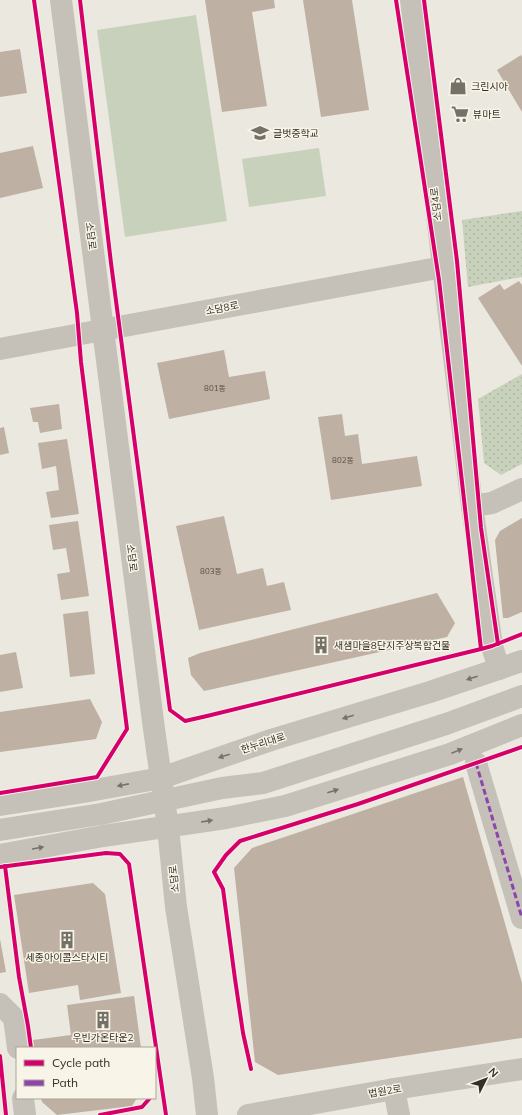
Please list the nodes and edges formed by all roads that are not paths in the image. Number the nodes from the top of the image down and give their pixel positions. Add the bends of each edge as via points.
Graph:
1 (61, 0) edge
2 (411, 0) edge
3 (443, 267) junction
4 (103, 331) junction
5 (0, 349) edge
6 (522, 489) edge
7 (472, 506) junction
8 (522, 661) edge
9 (499, 669) junction
10 (522, 696) edge
11 (522, 725) edge
12 (476, 763) dead end
13 (161, 778) junction
14 (165, 801) junction
15 (0, 805) edge
16 (168, 827) junction
17 (0, 830) edge
18 (0, 854) edge
19 (522, 918) edge
20 (0, 1004) edge
21 (18, 1047) edge
22 (522, 1069) edge
23 (394, 1089) junction
24 (23, 1099) edge
25 (25, 1115) edge
26 (207, 1115) edge
27 (248, 1115) edge
28 (399, 1115) edge

1 - 4 street, 소담로
2 - 3 street, 소담4로
3 - 4 street, 소담8로
3 - 7 street, 소담4로
4 - 5 street, 소담8로
4 - 13 street, 소담로
6 - 7 street via 492,503
7 - 9 street, 소담4로 via 492,646
8 - 9 street, 한누리대로
9 -> 13 street, 한누리대로 via 271,740
10 - 14 street via 446,724 263,783 222,788
16 -> 11 street via 285,806 450,754
12 - 19 street
13 - 14 street, 소담로
13 -> 15 street, 한누리대로
14 - 16 street, 소담로
14 - 17 street
18 -> 16 street
16 - 26 street, 소담로 via 176,907
20 - 21 street via 14,1018
22 - 23 street, 법원2로
23 - 27 street, 법원2로
23 - 28 street
24 - 25 street

